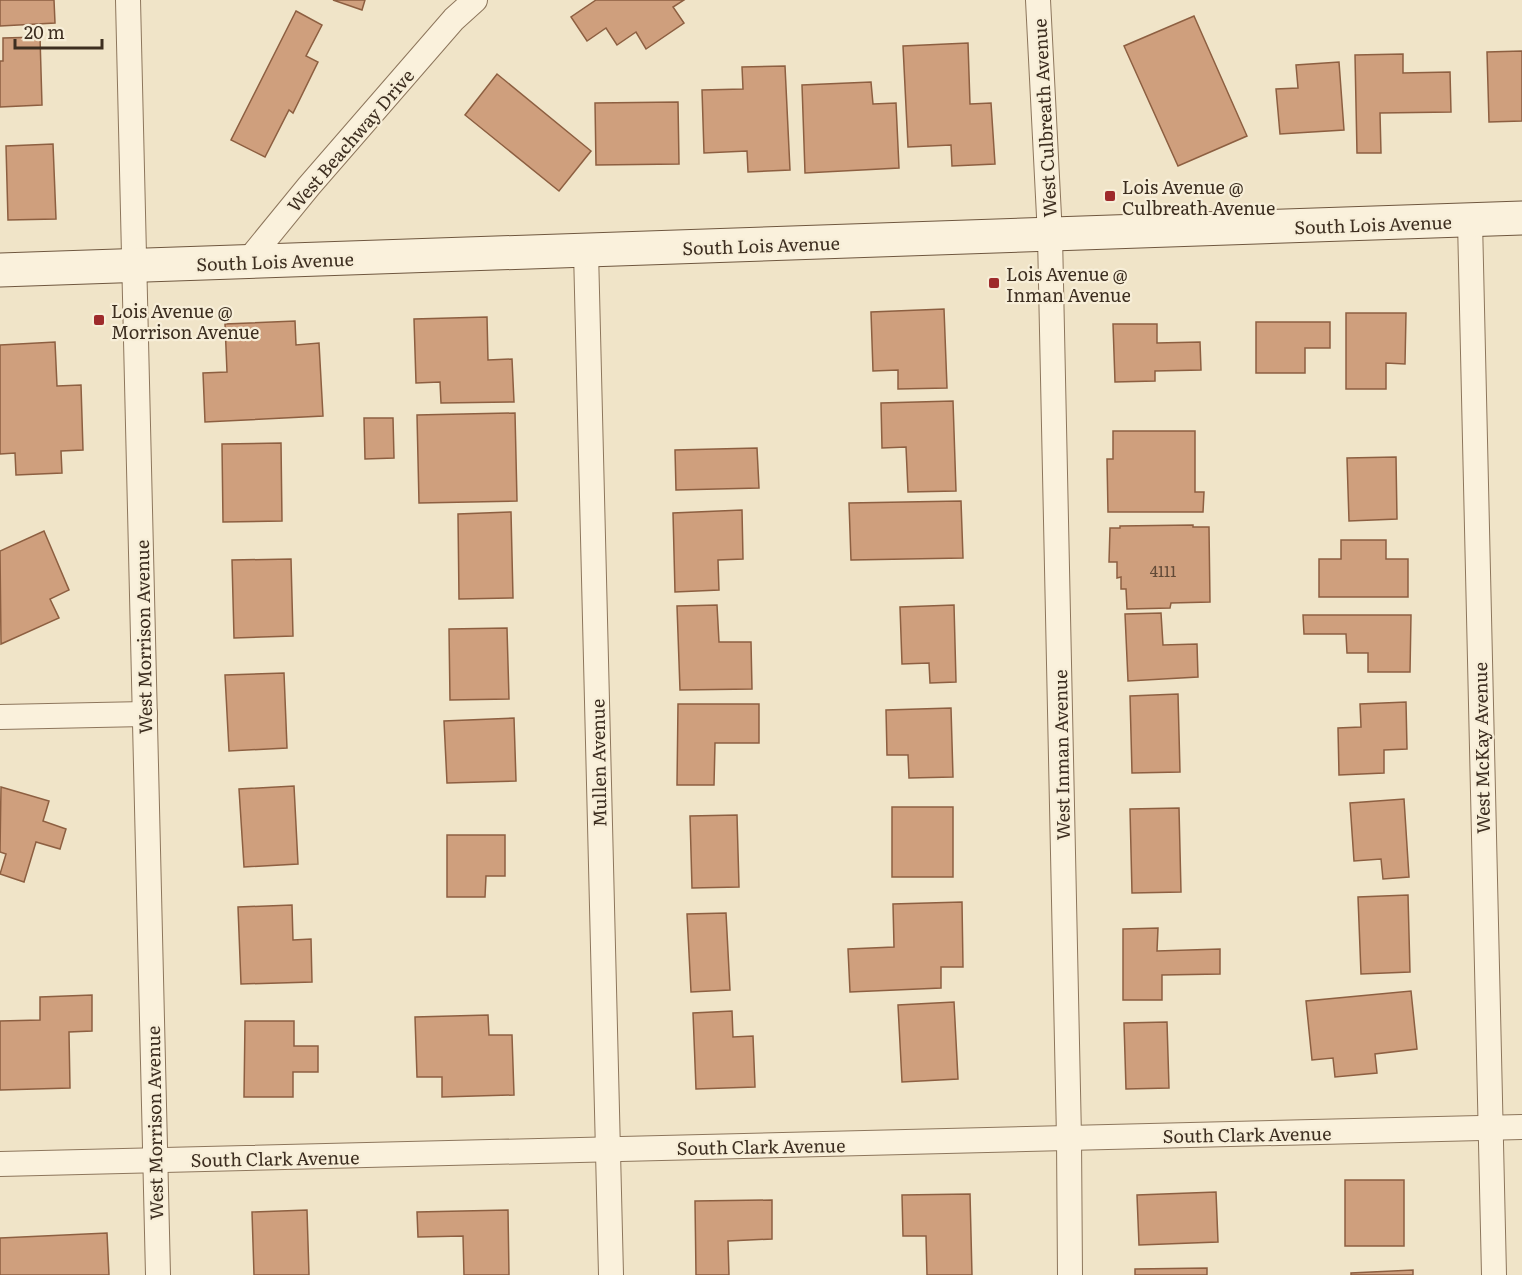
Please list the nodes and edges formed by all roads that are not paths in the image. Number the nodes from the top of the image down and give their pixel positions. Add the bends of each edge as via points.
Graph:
1 (128, 0) edge
2 (475, 0) edge
3 (1038, 0) edge
4 (458, 10) edge
5 (1522, 218) edge
6 (1470, 221) junction
7 (1050, 236) junction
8 (586, 251) junction
9 (247, 262) junction
10 (134, 265) junction
11 (0, 270) edge
12 (145, 714) junction
13 (0, 717) edge
14 (1522, 1127) edge
15 (1489, 1128) junction
16 (1069, 1138) junction
17 (608, 1150) junction
18 (155, 1161) junction
19 (0, 1164) edge
20 (158, 1275) edge
21 (610, 1275) edge
22 (1070, 1275) edge
23 (1494, 1275) edge

1 - 10 street, West Morrison Avenue
2 - 4 street, West Beachway Drive
3 - 7 street, West Culbreath Avenue
4 - 9 street, West Beachway Drive
5 - 6 street, South Lois Avenue
6 - 7 street, South Lois Avenue
6 - 15 street, West McKay Avenue
7 - 8 street, South Lois Avenue
7 - 16 street, West Inman Avenue
8 - 9 street, South Lois Avenue
8 - 17 street, Mullen Avenue
9 - 10 street, South Lois Avenue
10 - 11 street, South Lois Avenue
10 - 12 street, West Morrison Avenue
12 - 13 street
12 - 18 street, West Morrison Avenue
14 - 15 street, South Clark Avenue
15 - 16 street, South Clark Avenue
15 - 23 street, West McKay Avenue
16 - 17 street, South Clark Avenue
16 - 22 street, West Inman Avenue
17 - 18 street, South Clark Avenue
17 - 21 street, Mullen Avenue
18 - 19 street, South Clark Avenue
18 - 20 street, West Morrison Avenue

